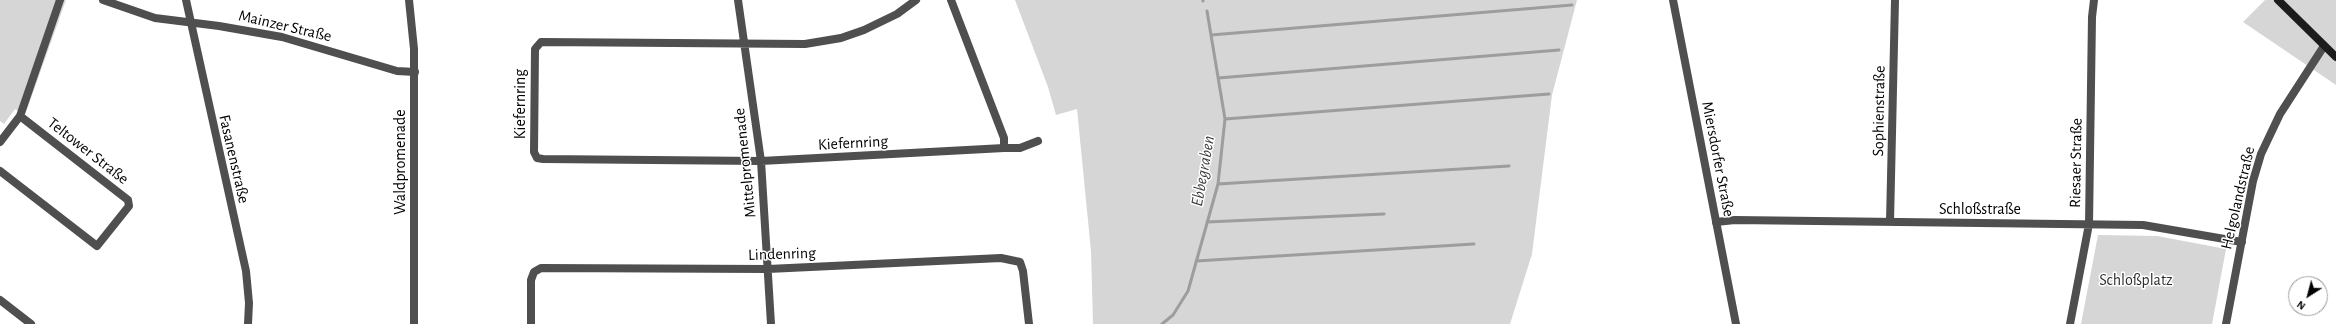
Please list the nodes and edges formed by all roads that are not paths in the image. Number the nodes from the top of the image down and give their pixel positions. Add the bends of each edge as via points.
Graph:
1 (60, 0) edge
2 (103, 0) edge
3 (186, 0) edge
4 (409, 0) edge
5 (738, 0) edge
6 (916, 0) edge
7 (951, 0) edge
8 (1673, 0) edge
9 (1895, 0) edge
10 (2094, 0) edge
11 (2278, 0) edge
12 (189, 24) junction
13 (745, 44) junction
14 (2324, 46) junction
15 (2336, 57) edge
16 (415, 72) junction
17 (20, 116) junction
18 (1038, 140) dead end
19 (0, 142) edge
20 (1004, 148) junction
21 (761, 161) junction
22 (0, 171) edge
23 (1716, 222) junction
24 (1890, 222) junction
25 (2089, 224) junction
26 (2242, 242) junction
27 (768, 269) junction
28 (0, 300) edge
29 (31, 324) edge
30 (248, 324) edge
31 (414, 324) edge
32 (531, 324) edge
33 (771, 324) edge
34 (1029, 324) edge
35 (1736, 324) edge
36 (2070, 324) edge
37 (2226, 324) edge

1 - 17 street
2 - 12 street, Mainzer Straße via 155,18
3 - 12 street, Fasanenstraße
4 - 16 street, Waldpromenade
5 - 13 street, Mittelpromenade
6 - 13 street, Kiefernring via 897,14 841,38 804,44
7 - 20 street via 1004,138
8 - 23 street, Miersdorfer Straße
9 - 24 street, Sophienstraße
10 - 25 street, Riesaer Straße
11 - 14 main road
12 - 16 street, Mainzer Straße via 219,26 282,37 397,71
12 - 30 street, Fasanenstraße via 246,272
13 - 21 street, Mittelpromenade
13 - 21 street, Kiefernring via 542,42 535,49 534,152 536,158 543,159
14 - 15 main road
14 - 26 street, Helgolandstraße via 2280,114 2266,143 2256,170
16 - 31 street, Waldpromenade
17 - 19 street
17 - 22 street, Teltower Straße via 128,200 129,206 97,246
18 - 20 street, Kiefernring via 1020,148
20 - 21 street, Kiefernring
21 - 27 street, Mittelpromenade
23 - 24 street, Schloßstraße
23 - 35 street, Miersdorfer Straße
24 - 25 street, Schloßstraße
25 - 26 street, Schloßstraße via 2162,227
25 - 36 street, Riesaer Straße
26 - 37 street, Helgolandstraße
27 - 32 street, Lindenring via 541,268 534,272 531,280
27 - 33 street, Mittelpromenade
27 - 34 street, Lindenring via 1011,258 1020,262 1023,271
28 - 29 street

